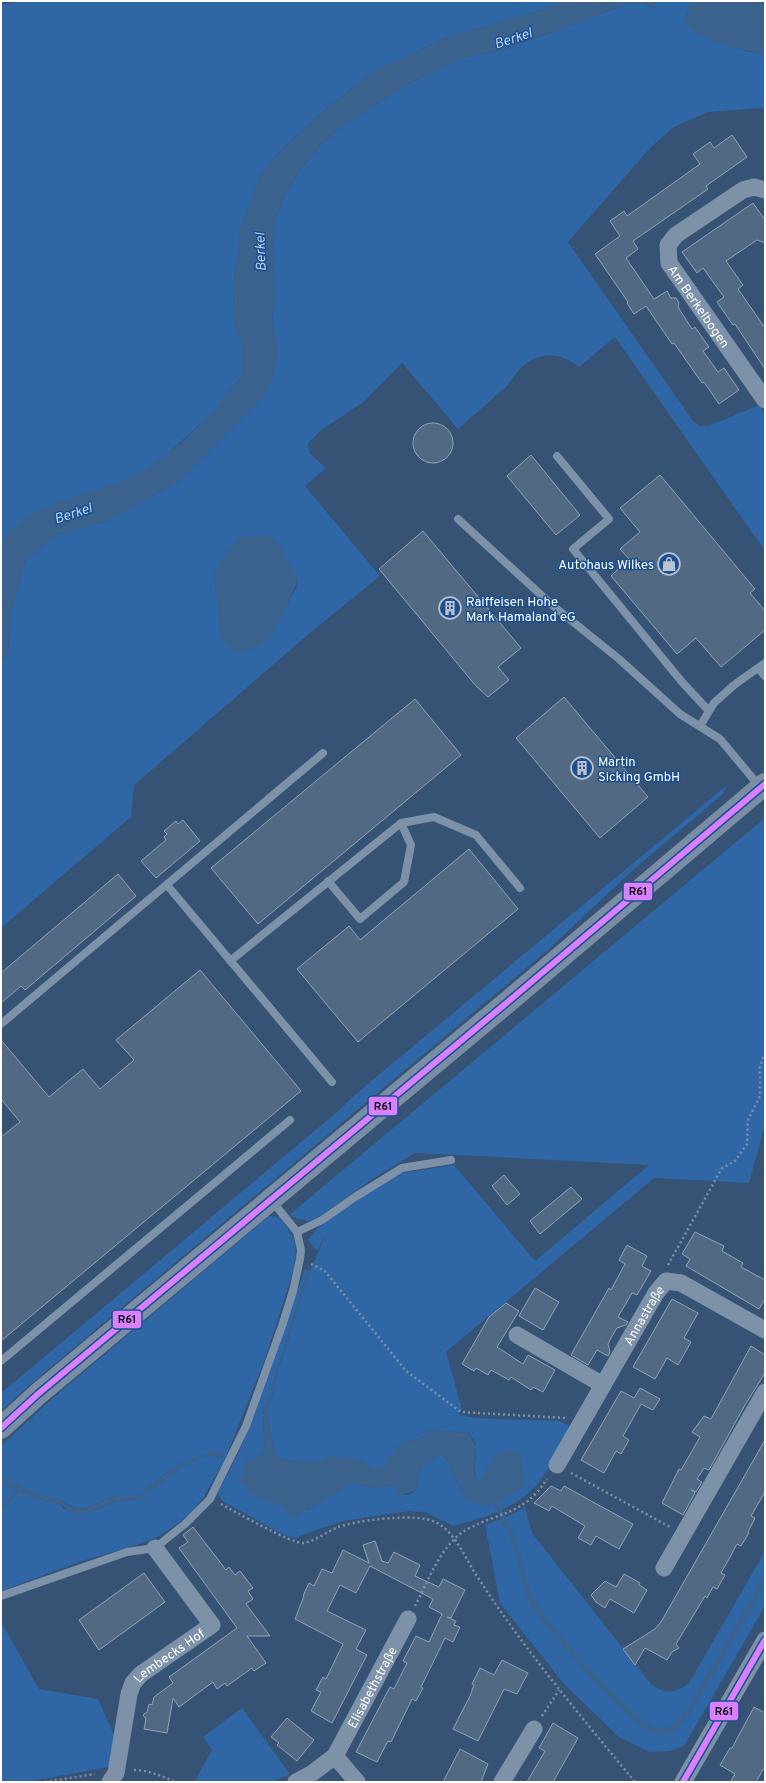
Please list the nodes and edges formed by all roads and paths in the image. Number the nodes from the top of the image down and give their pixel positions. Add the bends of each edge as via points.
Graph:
1 (765, 190) edge
2 (765, 400) edge
3 (558, 456) dead end
4 (458, 519) dead end
5 (765, 663) edge
6 (758, 668) junction
7 (765, 676) edge
8 (710, 711) junction
9 (700, 726) junction
10 (323, 753) dead end
11 (763, 786) edge
12 (401, 823) junction
13 (328, 882) junction
14 (166, 885) junction
15 (520, 888) dead end
16 (230, 961) junction
17 (1, 1024) edge
18 (765, 1052) edge
19 (332, 1082) dead end
20 (290, 1120) dead end
21 (452, 1160) dead end
22 (270, 1199) junction
23 (297, 1232) junction
24 (300, 1259) junction
25 (666, 1281) junction
26 (765, 1330) edge
27 (517, 1335) dead end
28 (1, 1361) edge
29 (603, 1385) junction
30 (765, 1392) edge
31 (583, 1419) junction
32 (1, 1428) edge
33 (557, 1465) junction
34 (210, 1499) junction
35 (683, 1535) junction
36 (454, 1539) junction
37 (155, 1548) junction
38 (664, 1568) dead end
39 (1, 1596) edge
40 (408, 1619) joint
41 (765, 1640) edge
42 (559, 1690) junction
43 (534, 1729) joint
44 (335, 1756) junction
45 (110, 1782) edge
46 (296, 1782) edge
47 (357, 1782) edge
48 (502, 1782) edge
49 (635, 1782) edge
50 (682, 1782) edge

1 - 2 street, Am Berkelbogen via 754,187 743,190 676,235 668,245 669,263
3 - 8 lane via 609,519 573,550 682,682
4 - 9 lane via 552,605 619,659 680,714
5 - 6 lane
6 - 7 lane
6 - 8 lane via 734,685 714,703
8 - 9 lane
9 - 11 lane via 720,739
10 - 14 lane
11 - 22 main road
12 - 13 lane
12 - 13 lane via 411,845 404,882 360,919
12 - 15 lane via 434,817 476,836
13 - 16 lane
14 - 16 lane
14 - 17 lane
16 - 19 lane
18 - 25 path via 760,1067 760,1096 748,1120 747,1144 735,1161 722,1168 667,1267
20 - 28 lane
21 - 23 lane via 402,1168 322,1220
22 - 23 lane
22 - 32 main road
23 - 24 lane
24 - 31 path via 325,1271 406,1371 460,1412
24 - 34 lane via 282,1326 246,1426
25 - 26 street, Annastraße via 681,1283
25 - 29 street, Annastraße via 656,1293
27 - 29 street
29 - 31 street, Annastraße
30 - 35 street
31 - 33 street, Annastraße
33 - 35 path
33 - 36 path via 528,1502 513,1511 465,1530
34 - 36 path via 282,1536 302,1543 320,1538 336,1528 368,1521 411,1517 428,1519 448,1530
34 - 37 lane via 185,1524
35 - 38 street
36 - 40 path via 445,1550
36 - 42 path via 494,1604
37 - 39 lane via 127,1552
37 - 45 street, Lembecks Hof via 212,1625 141,1674 133,1683 116,1773
40 - 44 street, Elisabethstraße
41 - 50 street
42 - 43 path
42 - 49 path
43 - 48 street
44 - 46 street, Elisabethstraße
44 - 47 street

